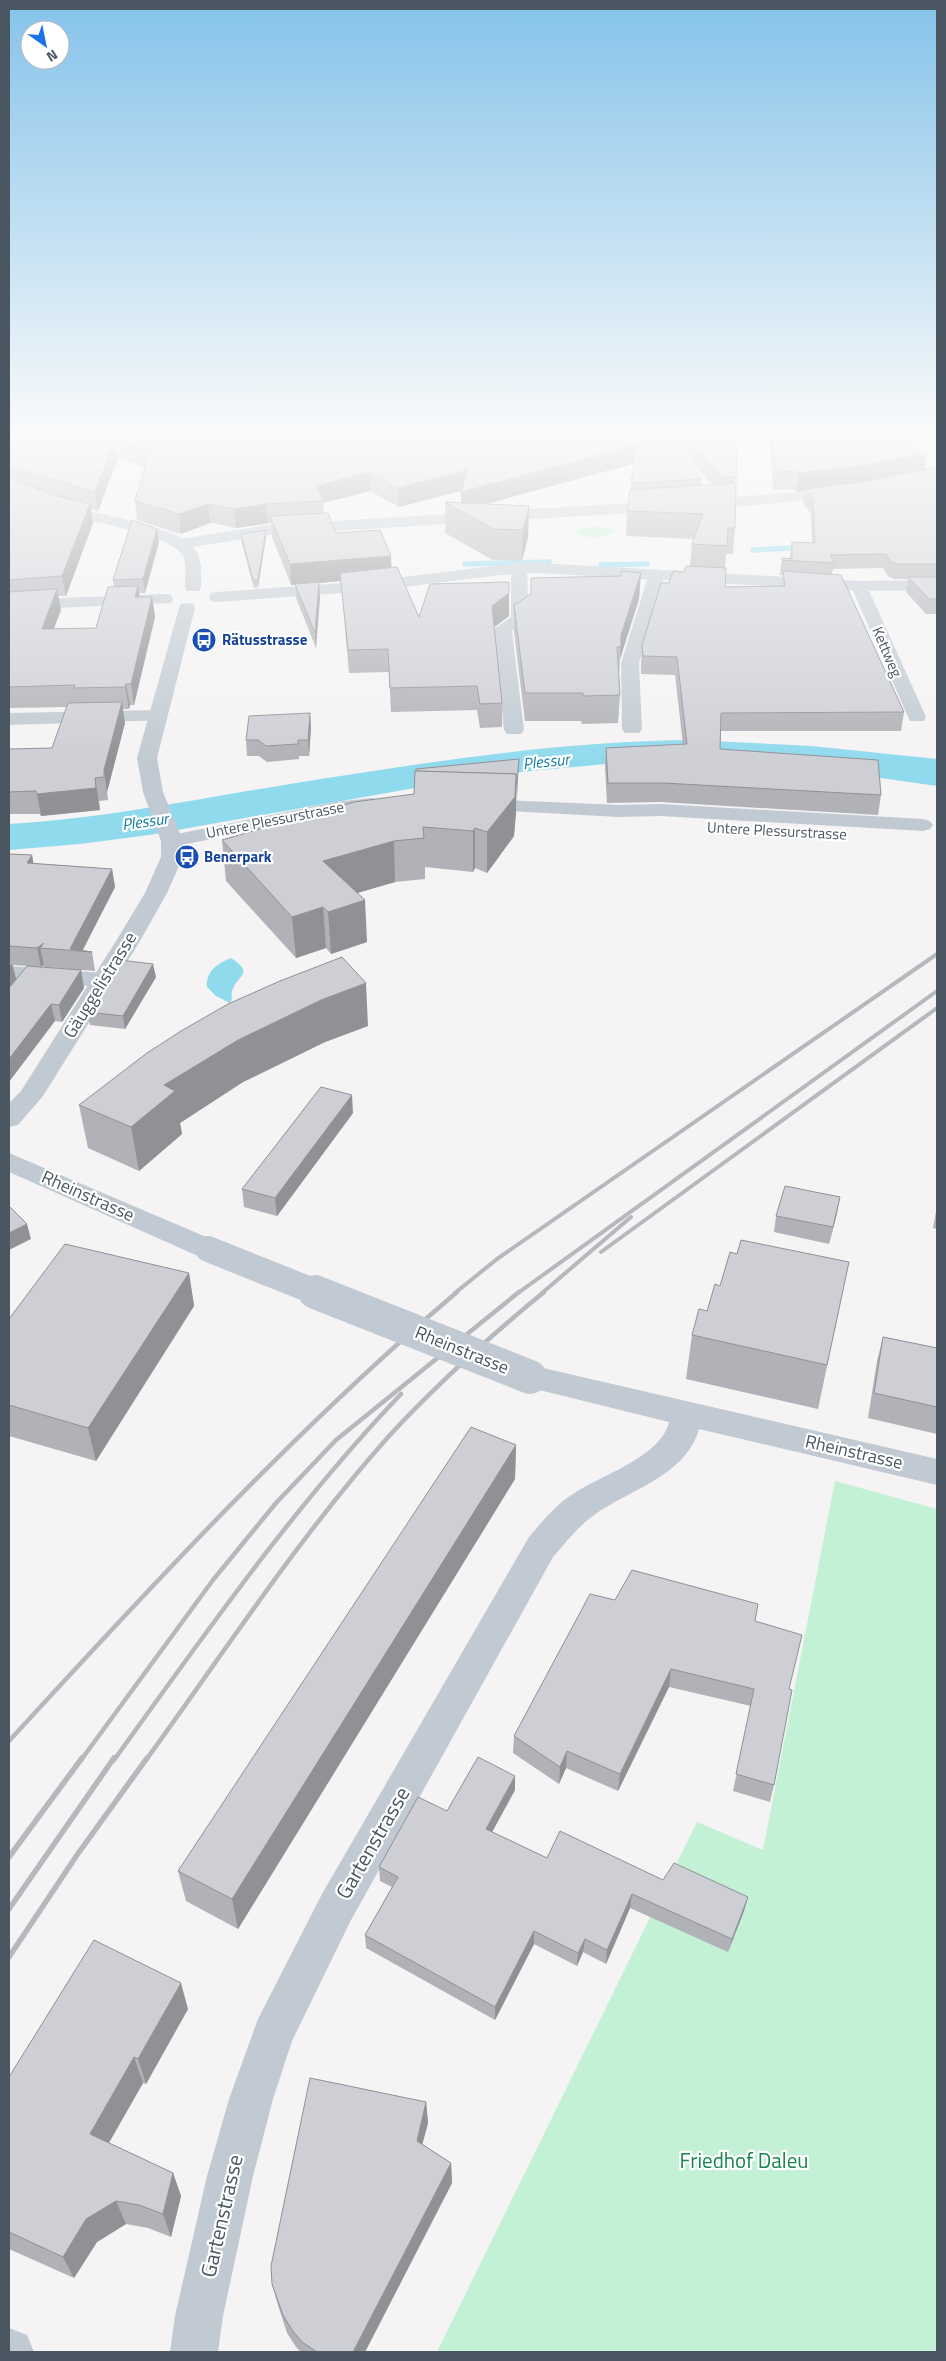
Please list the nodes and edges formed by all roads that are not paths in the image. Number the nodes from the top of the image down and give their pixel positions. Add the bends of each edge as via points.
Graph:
1 (176, 542) edge
2 (190, 542) edge
3 (180, 544) junction
4 (519, 569) junction
5 (657, 574) junction
6 (937, 585) edge
7 (859, 586) junction
8 (193, 587) junction
9 (217, 597) junction
10 (165, 599) junction
11 (9, 605) edge
12 (187, 608) junction
13 (158, 716) junction
14 (917, 717) dead end
15 (9, 719) edge
16 (632, 729) dead end
17 (514, 730) dead end
18 (393, 802) edge
19 (456, 804) edge
20 (930, 830) edge
21 (170, 838) junction
22 (9, 973) edge
23 (102, 980) junction
24 (9, 1119) edge
25 (9, 1162) edge
26 (687, 1414) junction
27 (937, 1472) edge
28 (194, 2352) edge

1 - 3 street
2 - 3 street
3 - 8 street via 192,561
4 - 5 street
4 - 9 street via 371,586
4 - 17 street via 520,619 503,629
5 - 7 street
5 - 16 street via 630,663
6 - 7 street
7 - 14 street, Kettweg
8 - 9 street via 211,590
8 - 10 street via 173,591
9 - 12 street via 207,605
10 - 11 street
10 - 12 street via 172,606
12 - 13 street
13 - 15 street
13 - 21 street via 147,764
18 - 21 street, Untere Plessurstrasse via 336,808
19 - 20 street, Untere Plessurstrasse via 619,811 667,824 907,839
21 - 23 street, Gäuggelistrasse via 172,857 156,893
22 - 23 street
23 - 24 street, Gäuggelistrasse via 30,1096
25 - 26 street, Rheinstrasse, bridge via 208,1249 530,1377
26 - 27 street, Rheinstrasse
26 - 28 street, Gartenstrasse via 680,1437 663,1455 572,1513 541,1547 309,1957 273,2034 251,2099 230,2176

